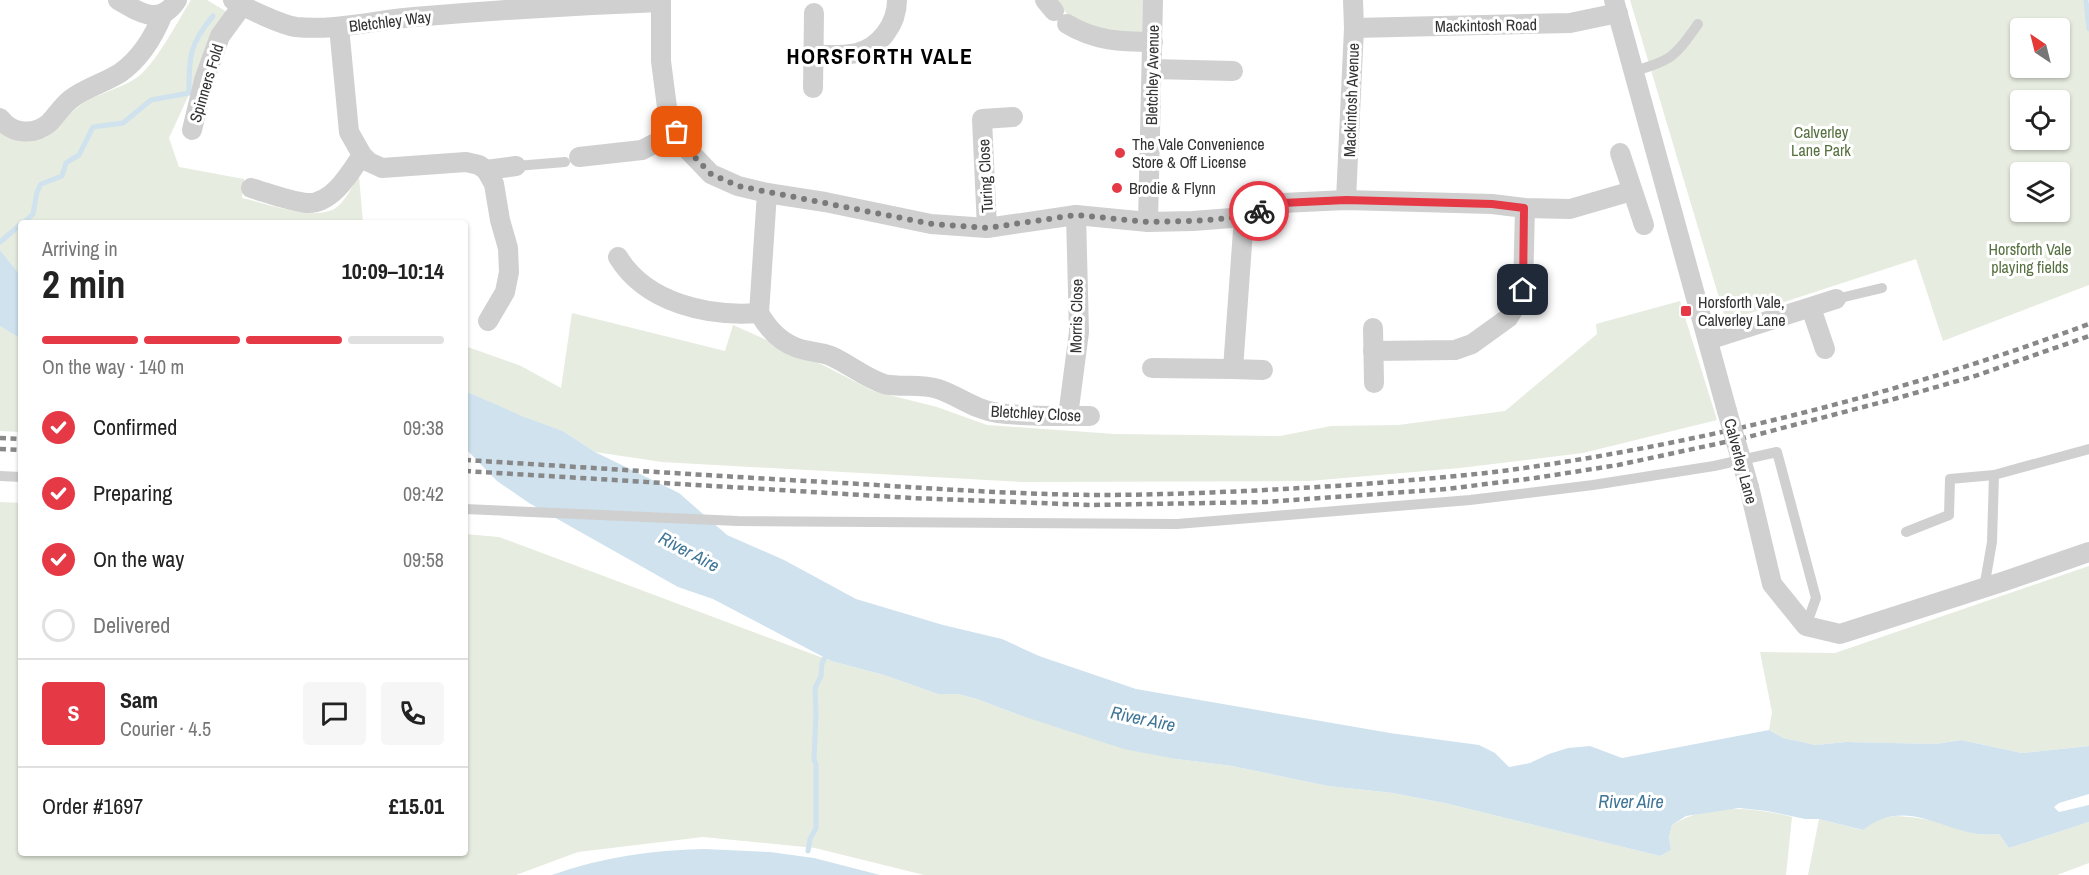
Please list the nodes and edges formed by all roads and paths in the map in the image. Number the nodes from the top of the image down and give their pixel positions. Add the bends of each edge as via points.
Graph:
1 (118, 0) edge
2 (897, 0) edge
3 (1153, 0) edge
4 (1353, 0) edge
5 (661, 1) edge
6 (238, 3) edge
7 (486, 6) edge
8 (170, 7) edge
9 (1616, 7) edge
10 (1055, 11) edge
11 (814, 14) dead end
12 (1698, 24) dead end
13 (339, 27) junction
14 (1354, 28) junction
15 (1153, 42) junction
16 (814, 55) junction
17 (1152, 69) junction
18 (1233, 71) dead end
19 (1634, 71) junction
20 (813, 88) dead end
21 (1013, 117) dead end
22 (0, 118) edge
23 (192, 130) dead end
24 (677, 132) junction
25 (1620, 153) dead end
26 (362, 155) junction
27 (572, 159) joint
28 (516, 166) joint
29 (486, 170) junction
30 (251, 188) dead end
31 (1632, 191) junction
32 (767, 193) junction
33 (1346, 200) junction
34 (1524, 208) junction
35 (1076, 215) junction
36 (1244, 217) junction
37 (1148, 222) junction
38 (1644, 225) dead end
39 (987, 228) junction
40 (618, 257) dead end
41 (1882, 288) dead end
42 (1836, 299) joint
43 (1811, 308) junction
44 (759, 313) junction
45 (488, 321) dead end
46 (1373, 328) dead end
47 (1708, 340) junction
48 (1825, 349) dead end
49 (1373, 351) junction
50 (1152, 368) dead end
51 (1233, 369) junction
52 (1263, 370) dead end
53 (1374, 383) dead end
54 (1068, 416) junction
55 (1089, 416) dead end
56 (2089, 449) edge
57 (1994, 475) junction
58 (0, 476) edge
59 (18, 477) edge
60 (468, 509) edge
61 (1906, 532) dead end
62 (2089, 552) edge
63 (1984, 588) junction
64 (1806, 626) junction

1 - 8 street via 151,16
2 - 16 street via 893,22 873,45 856,53
3 - 15 street, Bletchley Avenue
4 - 14 street, Mackintosh Avenue
5 - 7 street, Bletchley Way
5 - 24 street via 661,61 668,115
6 - 13 street, Bletchley Way via 294,27
6 - 23 street, Spinners Fold via 220,36 204,80
7 - 13 street, Bletchley Way
8 - 22 street via 130,64 71,99 40,129 20,131
9 - 14 street, Mackintosh Road via 1570,22
9 - 19 street, Calverley Lane
10 - 15 street via 1079,31 1106,40
11 - 16 street
12 - 19 lane via 1671,58
13 - 26 street via 349,132
14 - 33 street, Mackintosh Avenue
15 - 17 street, Bletchley Avenue
16 - 20 street
17 - 18 street
17 - 37 street, Bletchley Avenue
19 - 47 street, Calverley Lane
21 - 39 street, Turing Close via 982,119
24 - 27 street via 642,150
24 - 32 street via 711,174
25 - 31 street
26 - 29 street via 382,168 466,162
26 - 30 street via 333,192 308,203
27 - 28 lane
28 - 29 street
29 - 45 street via 494,184 508,248 509,272 505,292
31 - 34 street via 1570,209
31 - 38 street
32 - 39 street via 932,224
32 - 44 street
33 - 34 street
33 - 36 street via 1282,203
34 - 49 street via 1523,290 1508,318 1472,344 1455,350
35 - 37 street
35 - 39 street
35 - 54 street, Morris Close via 1079,332
36 - 37 street
36 - 51 street
40 - 44 street via 627,273 668,300 737,315
41 - 42 lane
42 - 43 street
43 - 47 street
43 - 48 street
44 - 54 street, Bletchley Close via 772,331 795,347 828,355 872,380 935,388 996,413
46 - 49 street
47 - 64 street, Calverley Lane, bridge via 1772,584
49 - 53 street
50 - 51 street
51 - 52 street
54 - 55 street, Bletchley Close
56 - 57 lane
57 - 61 lane via 1950,479 1949,515
57 - 63 lane via 1992,542
58 - 59 lane
60 - 64 lane via 738,521 1177,524 1470,500 1637,478 1778,452 1816,598
62 - 63 street
63 - 64 street via 1840,634

